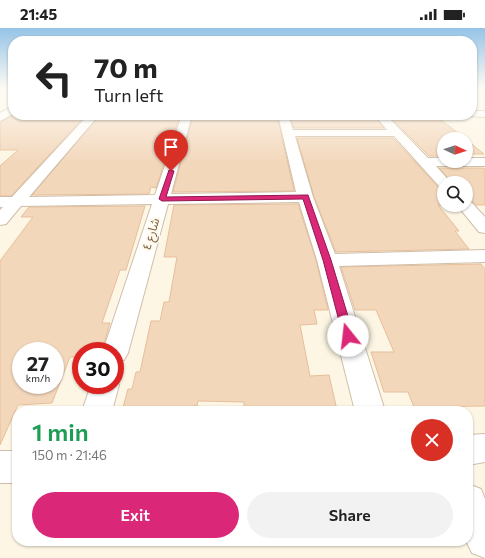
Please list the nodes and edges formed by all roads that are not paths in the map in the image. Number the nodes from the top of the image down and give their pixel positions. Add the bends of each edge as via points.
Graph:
1 (89, 120) edge
2 (186, 120) edge
3 (385, 120) edge
4 (286, 124) edge
5 (397, 133) junction
6 (424, 162) junction
7 (485, 162) edge
8 (437, 176) edge
9 (305, 197) junction
10 (162, 199) junction
11 (8, 202) edge
12 (474, 210) edge
13 (0, 220) edge
14 (485, 228) edge
15 (485, 256) edge
16 (327, 260) junction
17 (119, 342) edge
18 (102, 394) edge
19 (99, 406) edge
20 (369, 406) edge
21 (485, 448) edge
22 (473, 449) edge
23 (0, 467) edge
24 (12, 467) edge
25 (473, 513) edge
26 (485, 540) edge

1 - 11 street
2 - 10 street, شارع ٤
3 - 5 street
4 - 5 street
4 - 9 street
5 - 6 street
6 - 7 street
6 - 8 street
9 - 10 street
9 - 16 street
10 - 11 street
10 - 17 street, شارع ٤
11 - 13 street
12 - 14 street
15 - 16 street
16 - 20 street
18 - 19 street
21 - 22 street
23 - 24 street
25 - 26 street

